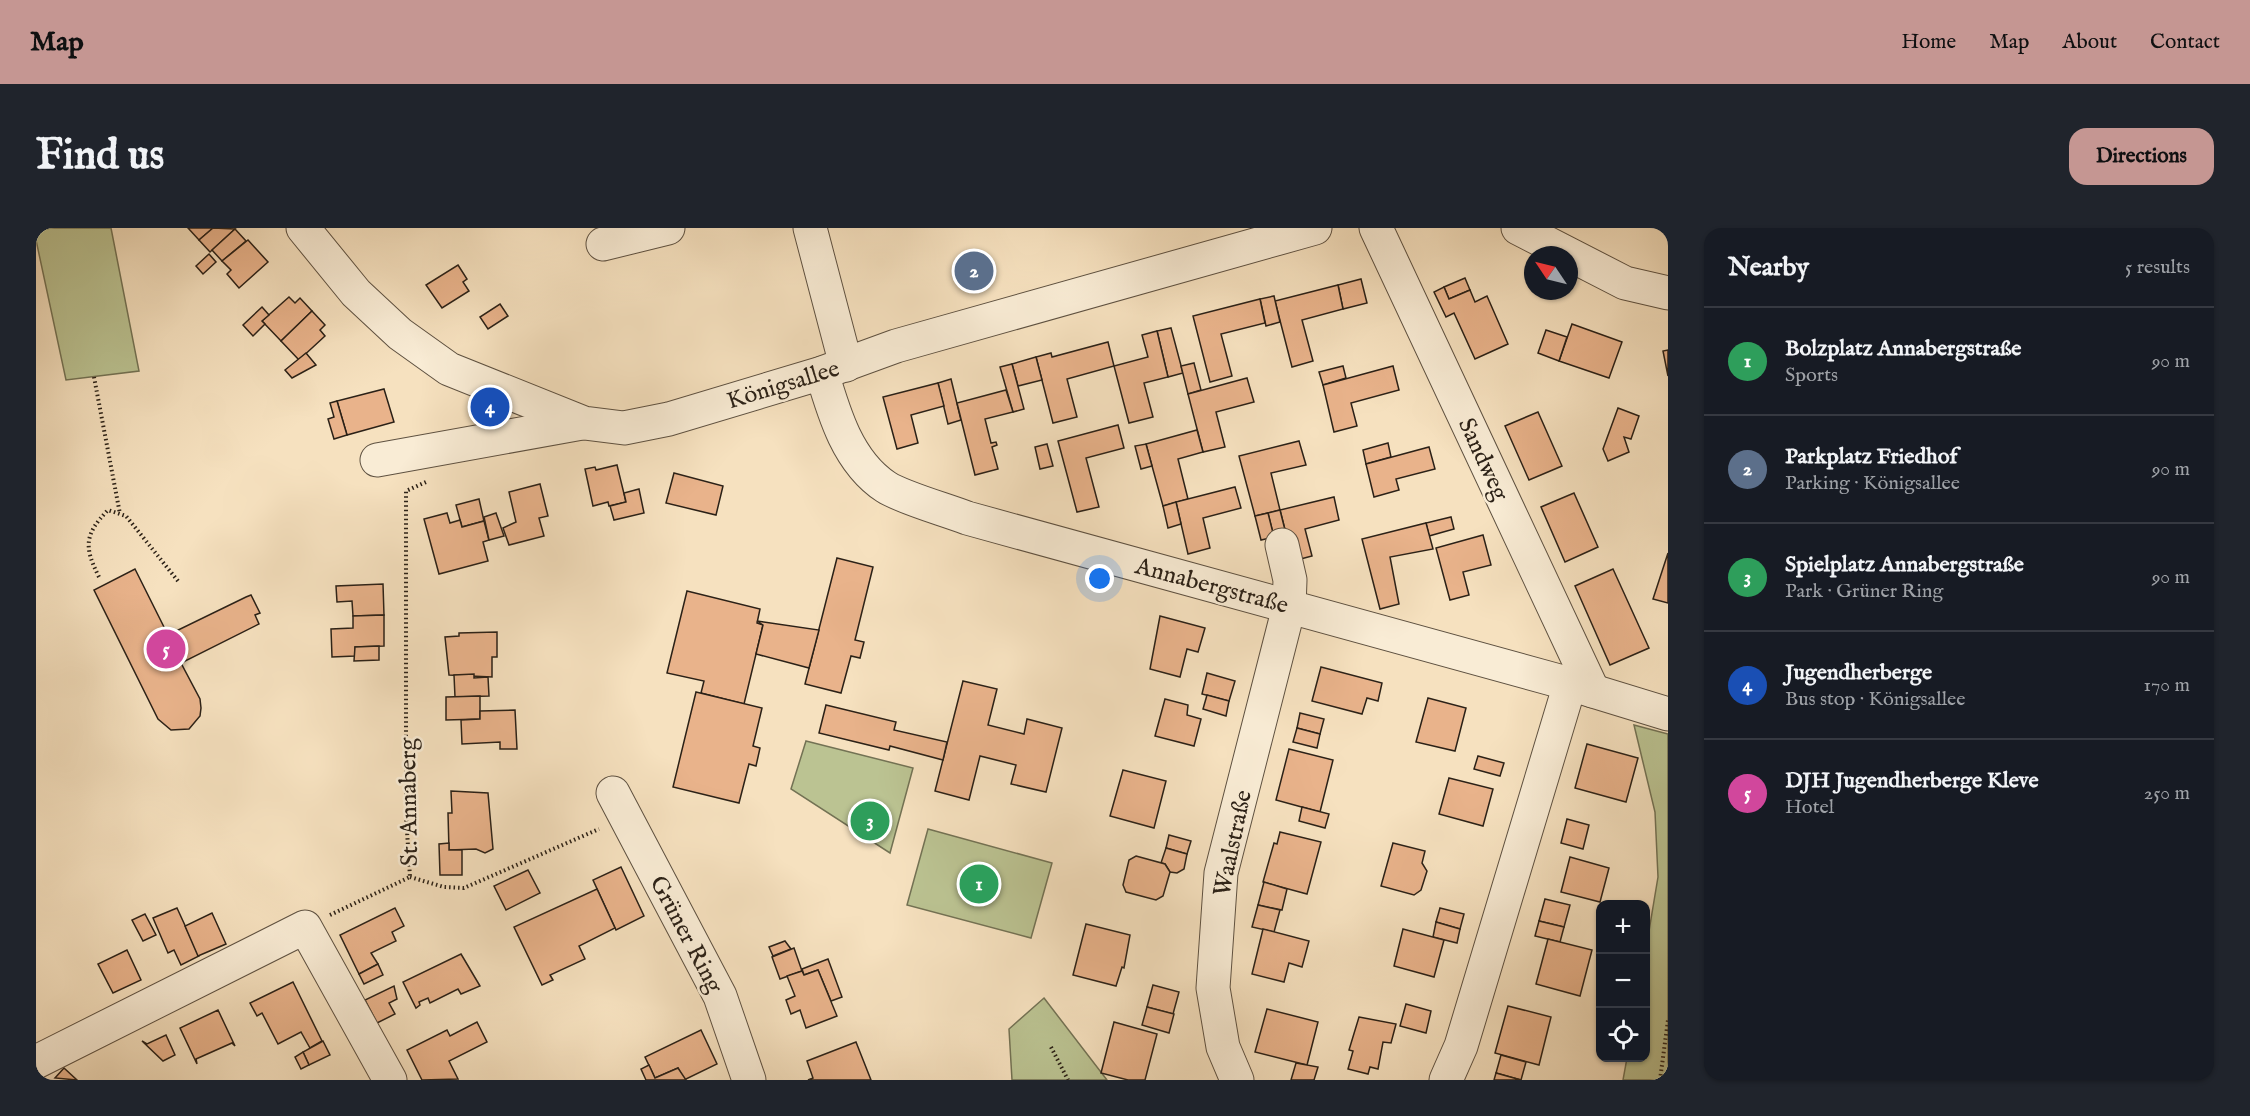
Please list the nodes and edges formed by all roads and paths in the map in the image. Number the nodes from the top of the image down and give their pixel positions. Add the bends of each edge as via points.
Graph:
1 (303, 228) edge
2 (668, 228) edge
3 (810, 228) edge
4 (1315, 228) edge
5 (1376, 228) edge
6 (1518, 228) edge
7 (603, 244) dead end
8 (1668, 293) edge
9 (834, 369) junction
10 (94, 377) dead end
11 (584, 423) junction
12 (377, 460) dead end
13 (428, 481) dead end
14 (120, 514) junction
15 (1282, 545) dead end
16 (99, 577) dead end
17 (178, 581) dead end
18 (1289, 607) junction
19 (1581, 687) junction
20 (1668, 714) edge
21 (619, 804) joint
22 (410, 877) junction
23 (305, 927) junction
24 (1668, 1020) edge
25 (1051, 1047) dead end
26 (36, 1062) edge
27 (390, 1080) edge
28 (749, 1080) edge
29 (1068, 1080) edge
30 (1237, 1080) edge
31 (1446, 1080) edge
32 (1660, 1080) edge

1 - 11 street, Königsallee via 356,293 400,334 449,369
2 - 7 street
3 - 9 street, Annabergstraße
4 - 9 street, Königsallee via 896,346
5 - 19 street, Sandweg
6 - 8 street via 1625,283
9 - 11 street, Königsallee via 669,419 624,428
9 - 18 street, Annabergstraße via 837,423 859,460 886,487 967,518
10 - 14 path
11 - 12 street
13 - 22 path, St. Annaberg via 406,491 406,816
14 - 16 path via 108,510 92,526 87,553
14 - 17 path via 126,516
15 - 18 street, Waalstraße via 1290,580
18 - 19 street, Annabergstraße
18 - 30 street, Waalstraße via 1221,873 1213,988 1223,1047
19 - 20 street, Annabergstraße
19 - 31 street via 1461,1046
21 - 22 path via 573,842 464,888 444,887
21 - 28 street, Grüner Ring via 720,996
22 - 23 path, St. Annaberg
23 - 26 street
23 - 27 street
24 - 32 path
25 - 29 path

